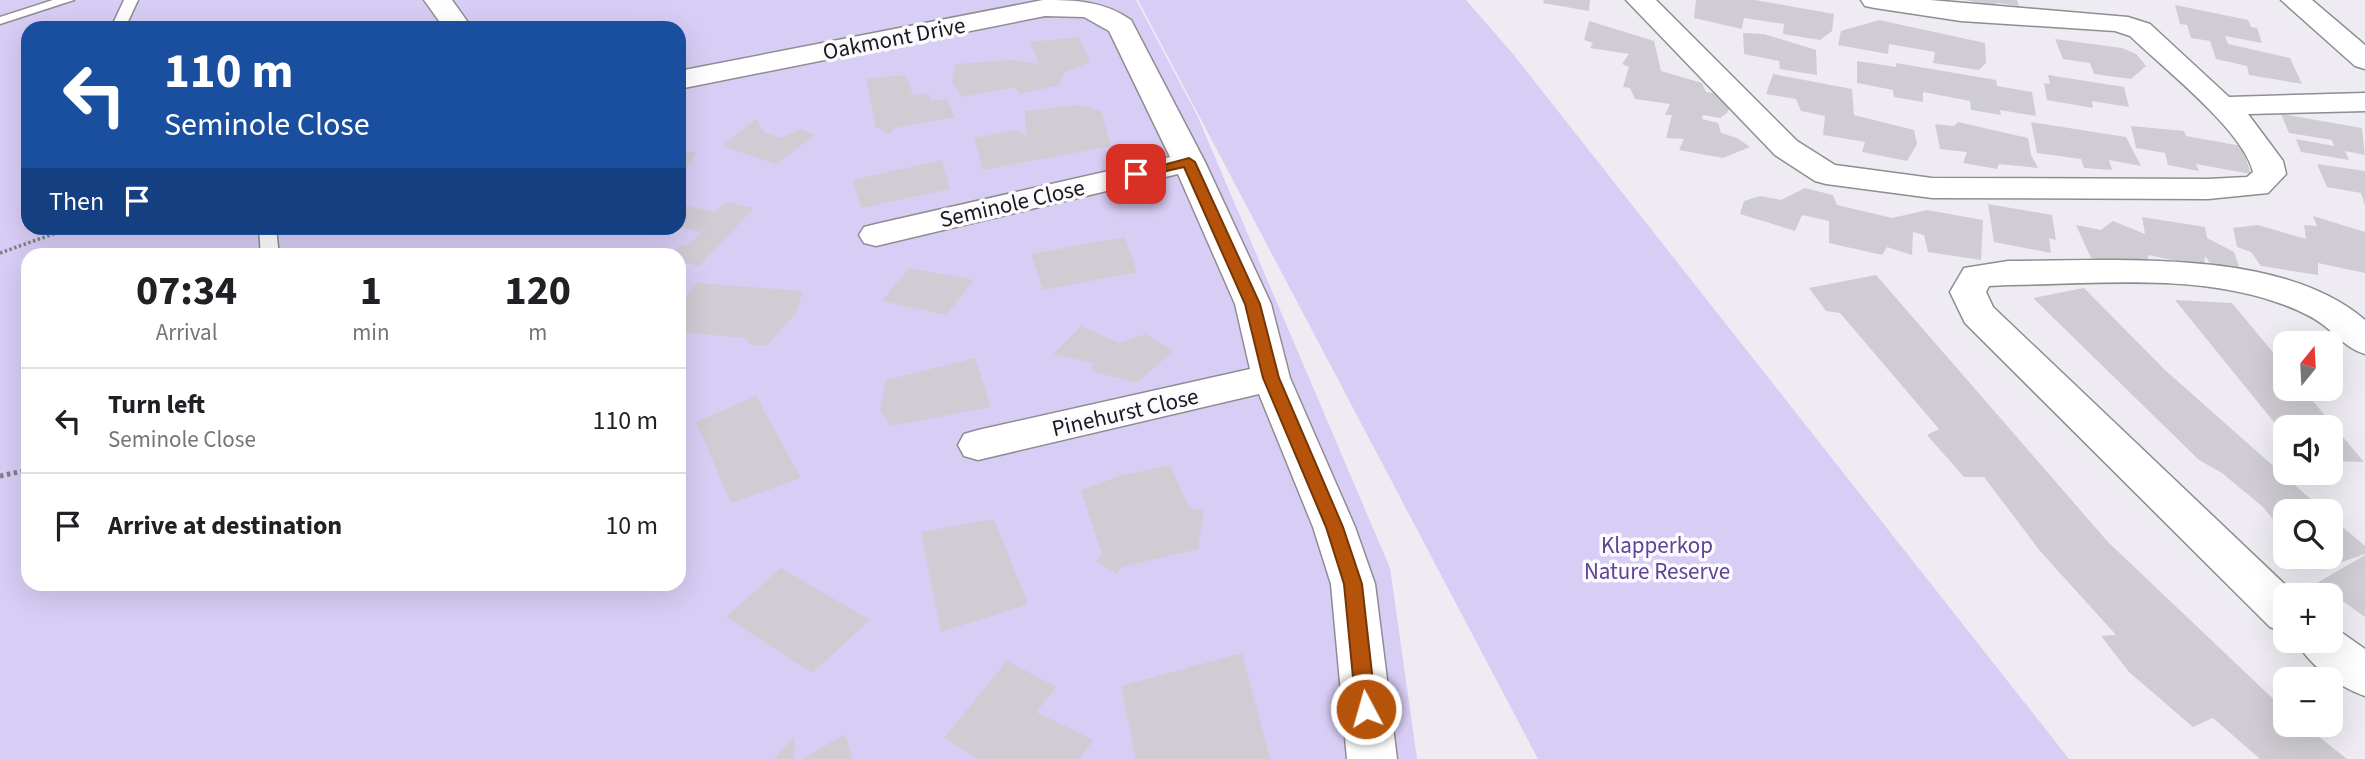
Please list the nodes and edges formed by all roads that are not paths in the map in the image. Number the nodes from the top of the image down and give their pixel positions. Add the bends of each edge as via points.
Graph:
1 (67, 0) edge
2 (131, 0) edge
3 (438, 0) edge
4 (1640, 0) edge
5 (1875, 0) edge
6 (2295, 0) edge
7 (3, 21) dead end
8 (120, 21) edge
9 (453, 21) edge
10 (2365, 60) edge
11 (686, 79) edge
12 (2365, 102) edge
13 (2221, 106) junction
14 (1189, 162) junction
15 (876, 235) dead end
16 (2365, 341) edge
17 (1271, 378) junction
18 (978, 445) dead end
19 (2273, 601) edge
20 (2336, 653) edge
21 (2365, 676) edge
22 (1372, 759) edge

1 - 7 lane
2 - 8 lane
3 - 9 street
4 - 13 street via 1786,148 1826,174 1857,180 1932,188 2256,186 2270,174 2267,161 2245,128
5 - 13 street via 1961,13 2127,25 2146,33
6 - 10 street
11 - 14 street, Oakmont Drive via 1045,8 1092,10 1107,15 1126,34
12 - 13 street
14 - 15 street, Seminole Close
14 - 17 street, Oakmont Drive via 1253,304
16 - 19 street via 2329,311 2266,285 2206,275 2008,273 1977,276 1968,292 1978,314
17 - 18 street, Pinehurst Close
17 - 22 street, Oakmont Drive via 1353,584
20 - 21 street

